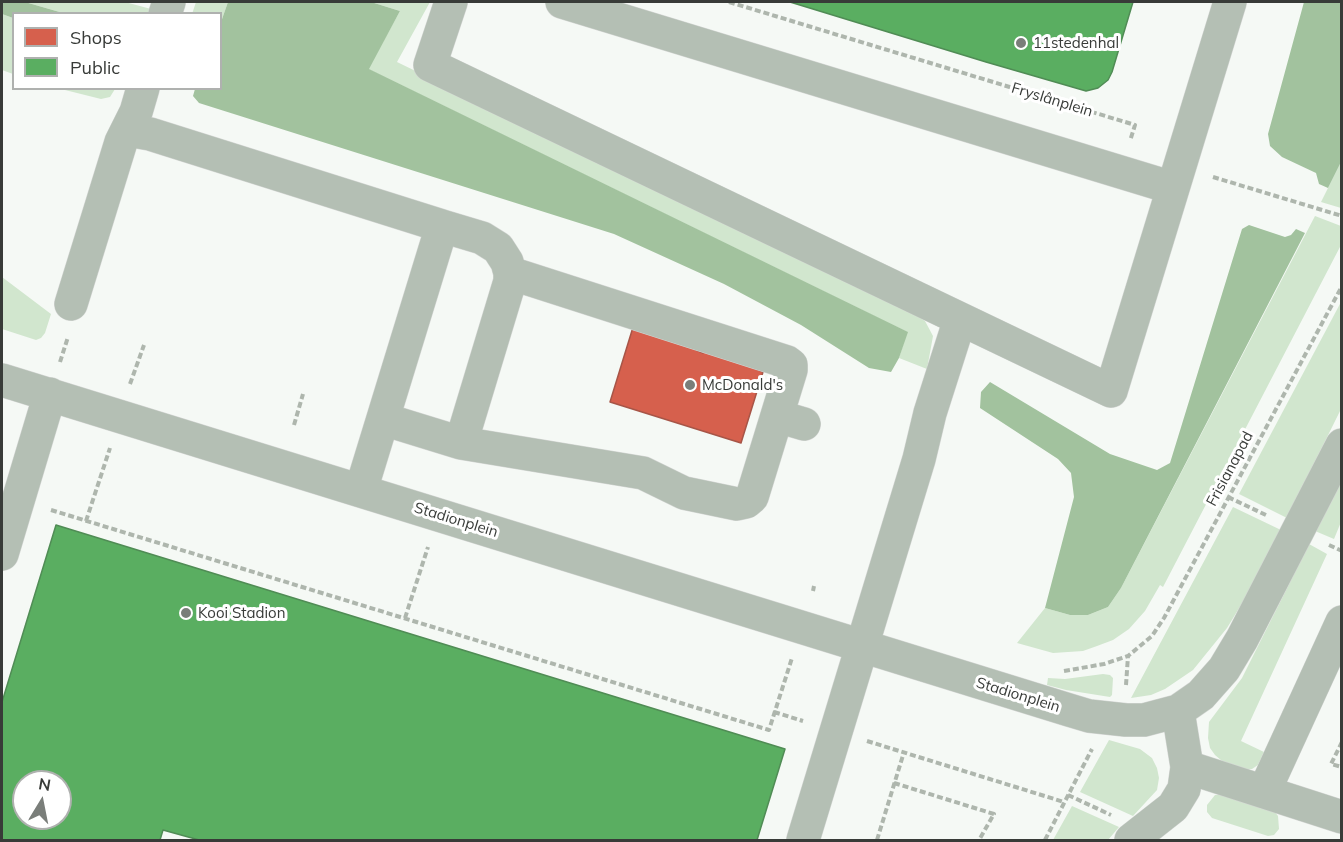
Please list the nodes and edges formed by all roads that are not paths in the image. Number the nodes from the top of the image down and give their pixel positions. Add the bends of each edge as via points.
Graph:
1 (451, 2) edge
2 (562, 2) edge
3 (1230, 2) edge
4 (142, 90) edge
5 (127, 130) junction
6 (1176, 177) junction
7 (442, 226) junction
8 (510, 273) junction
9 (70, 317) road end
10 (960, 319) junction
11 (2, 380) edge
12 (54, 380) junction
13 (383, 418) junction
14 (460, 443) junction
15 (1341, 445) edge
16 (360, 490) junction
17 (2, 554) edge
18 (1341, 622) edge
19 (861, 646) junction
20 (1178, 711) junction
21 (1187, 767) junction
22 (1264, 792) junction
23 (1341, 817) edge
24 (803, 840) edge
25 (1131, 840) edge

1 - 10 street via 430,65
2 - 6 street
3 - 6 street
4 - 5 street
5 - 7 street
5 - 9 street
6 - 10 street via 1111,391
7 - 8 street via 482,238 498,248
7 - 13 street
8 - 14 street
8 - 14 street via 787,362 791,370 790,420 759,473 742,482 688,470 644,473
10 - 19 street
11 - 12 street, Stadionplein
12 - 16 street, Stadionplein
12 - 17 street
13 - 14 street
13 - 16 street
15 - 20 street, Stadionplein via 1224,669 1202,695
16 - 19 street, Stadionplein
18 - 22 street
19 - 20 street, Stadionplein via 1089,716 1144,720
19 - 24 street
20 - 21 street
21 - 22 street
21 - 25 street via 1184,789 1173,807
22 - 23 street

